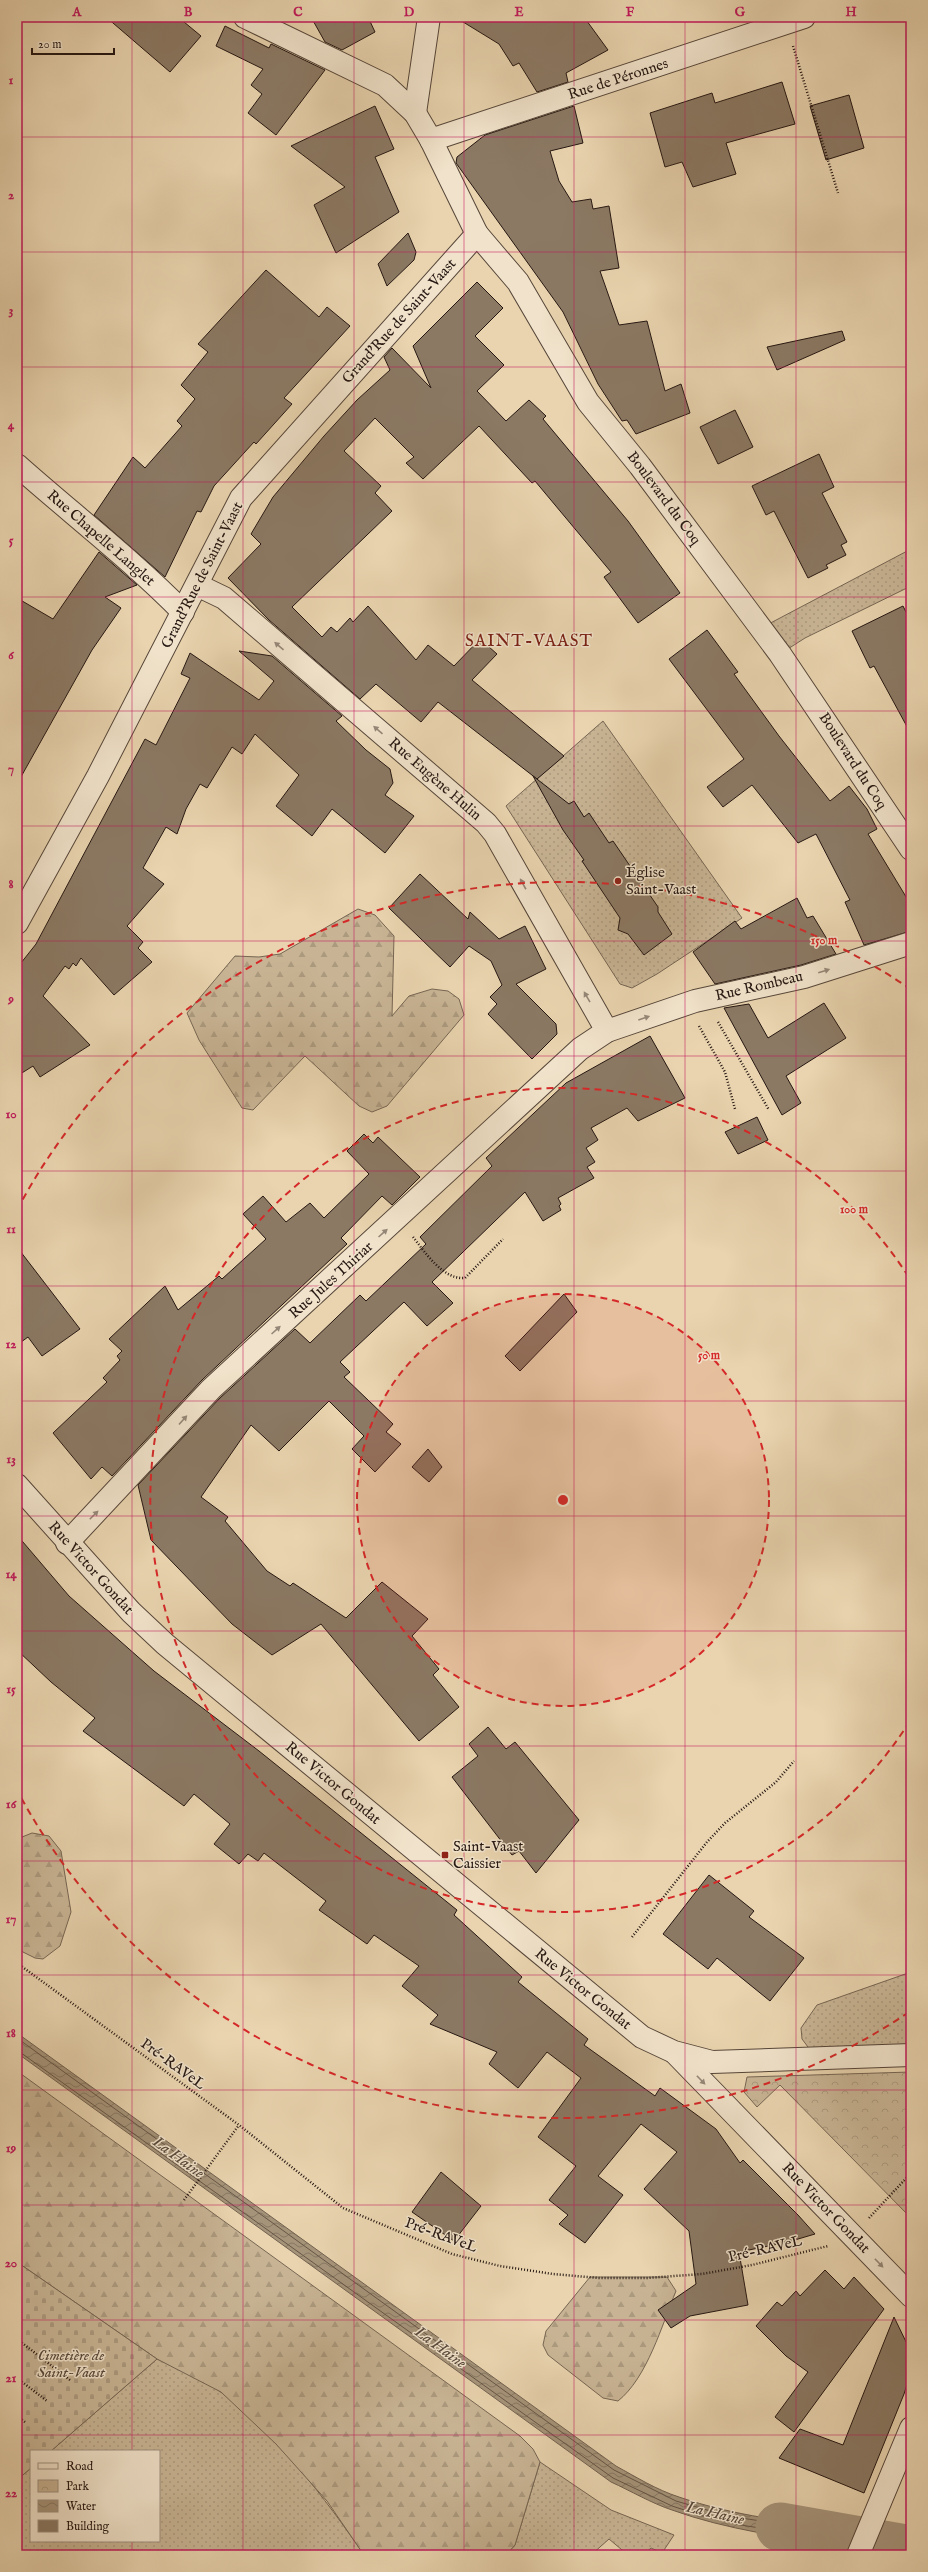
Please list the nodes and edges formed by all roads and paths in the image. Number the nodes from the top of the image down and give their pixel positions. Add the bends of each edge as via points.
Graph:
1 (245, 17) edge
2 (429, 17) edge
3 (795, 20) edge
4 (415, 113) junction
5 (431, 140) junction
6 (838, 193) dead end
7 (477, 234) junction
8 (17, 465) edge
9 (197, 586) junction
10 (183, 612) junction
11 (911, 849) edge
12 (17, 922) edge
13 (911, 943) edge
14 (696, 1001) junction
15 (607, 1031) junction
16 (735, 1109) dead end
17 (769, 1110) dead end
18 (398, 1219) junction
19 (503, 1239) dead end
20 (17, 1485) edge
21 (67, 1543) junction
22 (794, 1761) dead end
23 (632, 1937) dead end
24 (17, 1963) edge
25 (674, 2052) junction
26 (911, 2056) edge
27 (239, 2125) junction
28 (911, 2173) edge
29 (184, 2200) dead end
30 (852, 2234) junction
31 (911, 2296) edge
32 (17, 2339) edge
33 (17, 2378) edge
34 (70, 2380) dead end
35 (47, 2401) dead end
36 (17, 2416) edge
37 (25, 2422) dead end
38 (911, 2428) edge
39 (858, 2555) edge

1 - 4 street, Boulevard du Coq via 385,85
2 - 4 street
3 - 5 street, Rue de Péronnes
3 - 6 path
4 - 5 street, Boulevard du Coq
5 - 7 street, Boulevard du Coq
7 - 9 street, Grand'Rue de Saint-Vaast via 249,488 233,510
7 - 11 street, Boulevard du Coq via 518,282 588,402 640,466 777,649
8 - 10 street, Rue Chapelle Langlet via 80,522 145,573
9 - 10 street, Grand'Rue de Saint-Vaast
15 -> 9 street, Rue Eugène Hulin via 495,834 486,823 224,598
10 - 12 street, Grand'Rue de Saint-Vaast via 98,776
14 -> 13 street, Rue Rombeau via 804,977
15 -> 14 street, Rue Rombeau
14 - 16 path via 725,1072
14 - 17 path
15 - 18 street, Rue Jules Thiriar via 566,1060
18 - 19 path via 430,1258 458,1279 465,1278
21 -> 18 street, Rue Jules Thiriar via 211,1389
20 - 21 street, Rue Victor Gondat
21 - 25 street, Rue Victor Gondat via 164,1644 594,1999 642,2037
22 - 23 path via 776,1782 725,1823 707,1842
24 - 27 path, Pré-RAVeL
25 - 26 street, Rue Victor Gondat via 712,2062
25 -> 30 street, Rue Victor Gondat
27 - 29 path
27 - 30 path, Pré-RAVeL via 343,2208 452,2254 500,2266 599,2278 702,2274 824,2247
28 - 30 path, Pré-RAVeL
30 -> 31 street, Rue Victor Gondat
32 - 34 path
33 - 35 path
36 - 37 path
38 - 39 street

